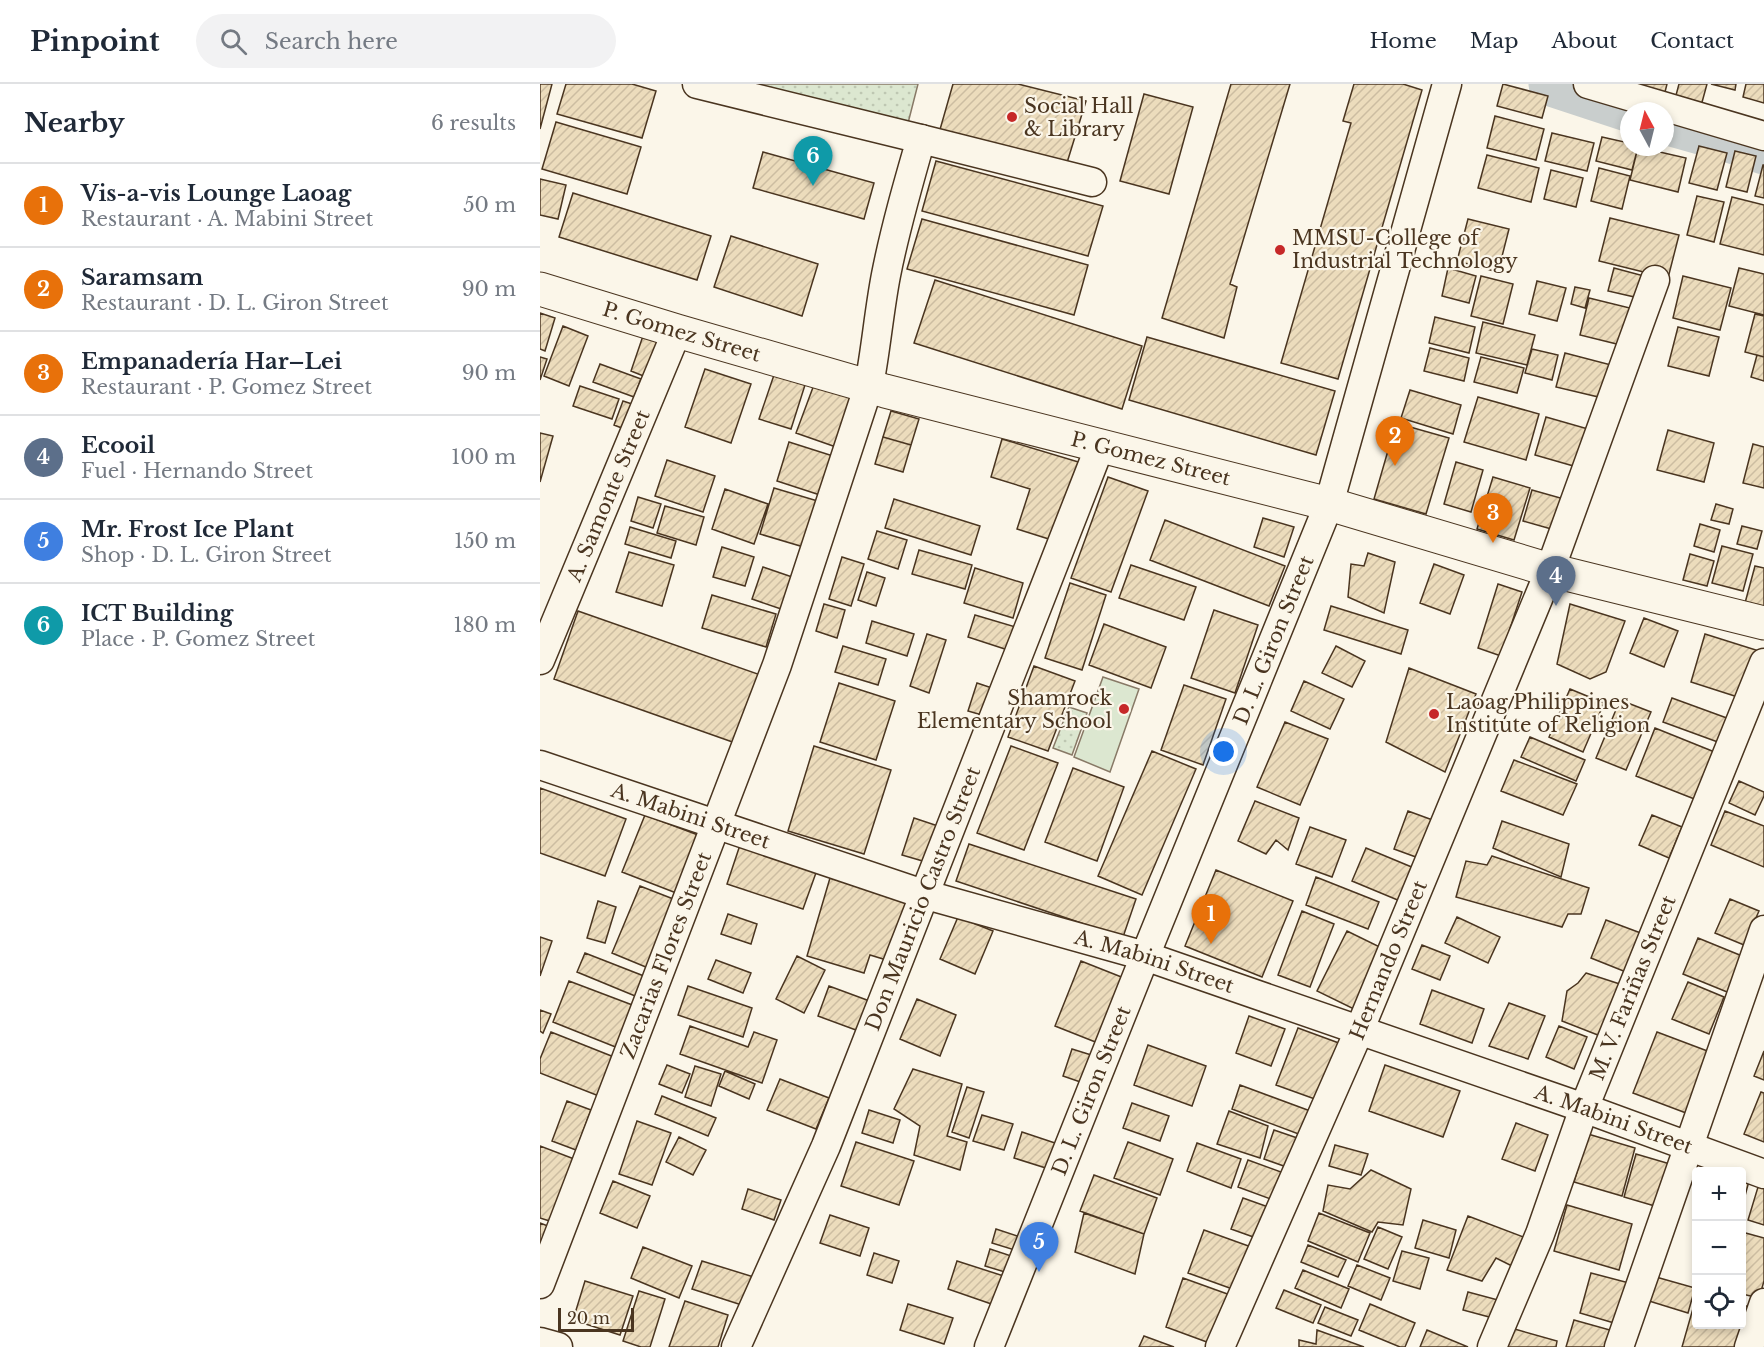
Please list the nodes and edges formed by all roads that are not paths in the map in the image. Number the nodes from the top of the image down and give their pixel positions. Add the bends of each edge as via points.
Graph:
1 (696, 84) edge
2 (1448, 84) edge
3 (1588, 84) edge
4 (1764, 136) edge
5 (921, 139) junction
6 (1092, 182) dead end
7 (1655, 280) dead end
8 (540, 289) edge
9 (676, 331) junction
10 (869, 385) junction
11 (1100, 446) junction
12 (1329, 504) junction
13 (1550, 570) junction
14 (1764, 623) edge
15 (540, 660) edge
16 (1764, 663) edge
17 (540, 765) edge
18 (716, 824) junction
19 (923, 894) junction
20 (1764, 930) edge
21 (1145, 956) junction
22 (1359, 1031) junction
23 (1584, 1108) junction
24 (1689, 1146) junction
25 (1764, 1174) edge
26 (540, 1284) edge
27 (1764, 1302) edge
28 (540, 1342) edge
29 (558, 1347) edge
30 (736, 1347) edge
31 (989, 1347) edge
32 (1220, 1347) edge
33 (1492, 1347) edge
34 (1619, 1347) edge
35 (1749, 1347) edge

1 - 5 street
2 - 12 street, D. L. Giron Street
3 - 4 street
5 - 6 street
5 - 10 street, Zacarias Flores Street via 896,228
7 - 13 street, Hernando Street
8 - 9 main road, P. Gomez Street
9 - 10 main road, P. Gomez Street
9 - 15 street, A. Samonte Street
10 - 11 main road, P. Gomez Street
10 - 18 street, Zacarias Flores Street via 777,665
11 - 12 main road, P. Gomez Street
11 - 19 street, Don Mauricio Castro Street
12 - 13 main road, P. Gomez Street
12 - 21 street, D. L. Giron Street
13 - 14 main road, P. Gomez Street
13 - 22 street, Hernando Street
16 - 23 street, M. V. Fariñas Street
17 - 18 street, A. Mabini Street
18 - 19 street, A. Mabini Street
18 - 26 street, Zacarias Flores Street
19 - 21 street, A. Mabini Street
19 - 30 street, Don Mauricio Castro Street via 826,1146
20 - 24 street
21 - 22 street, A. Mabini Street
21 - 31 street, D. L. Giron Street
22 - 23 street, A. Mabini Street
22 - 32 street, Hernando Street
23 - 24 street, A. Mabini Street
23 - 33 street, M. V. Fariñas Street via 1540,1234
24 - 25 street, A. Mabini Street
24 - 34 street
27 - 35 street
28 - 29 street

